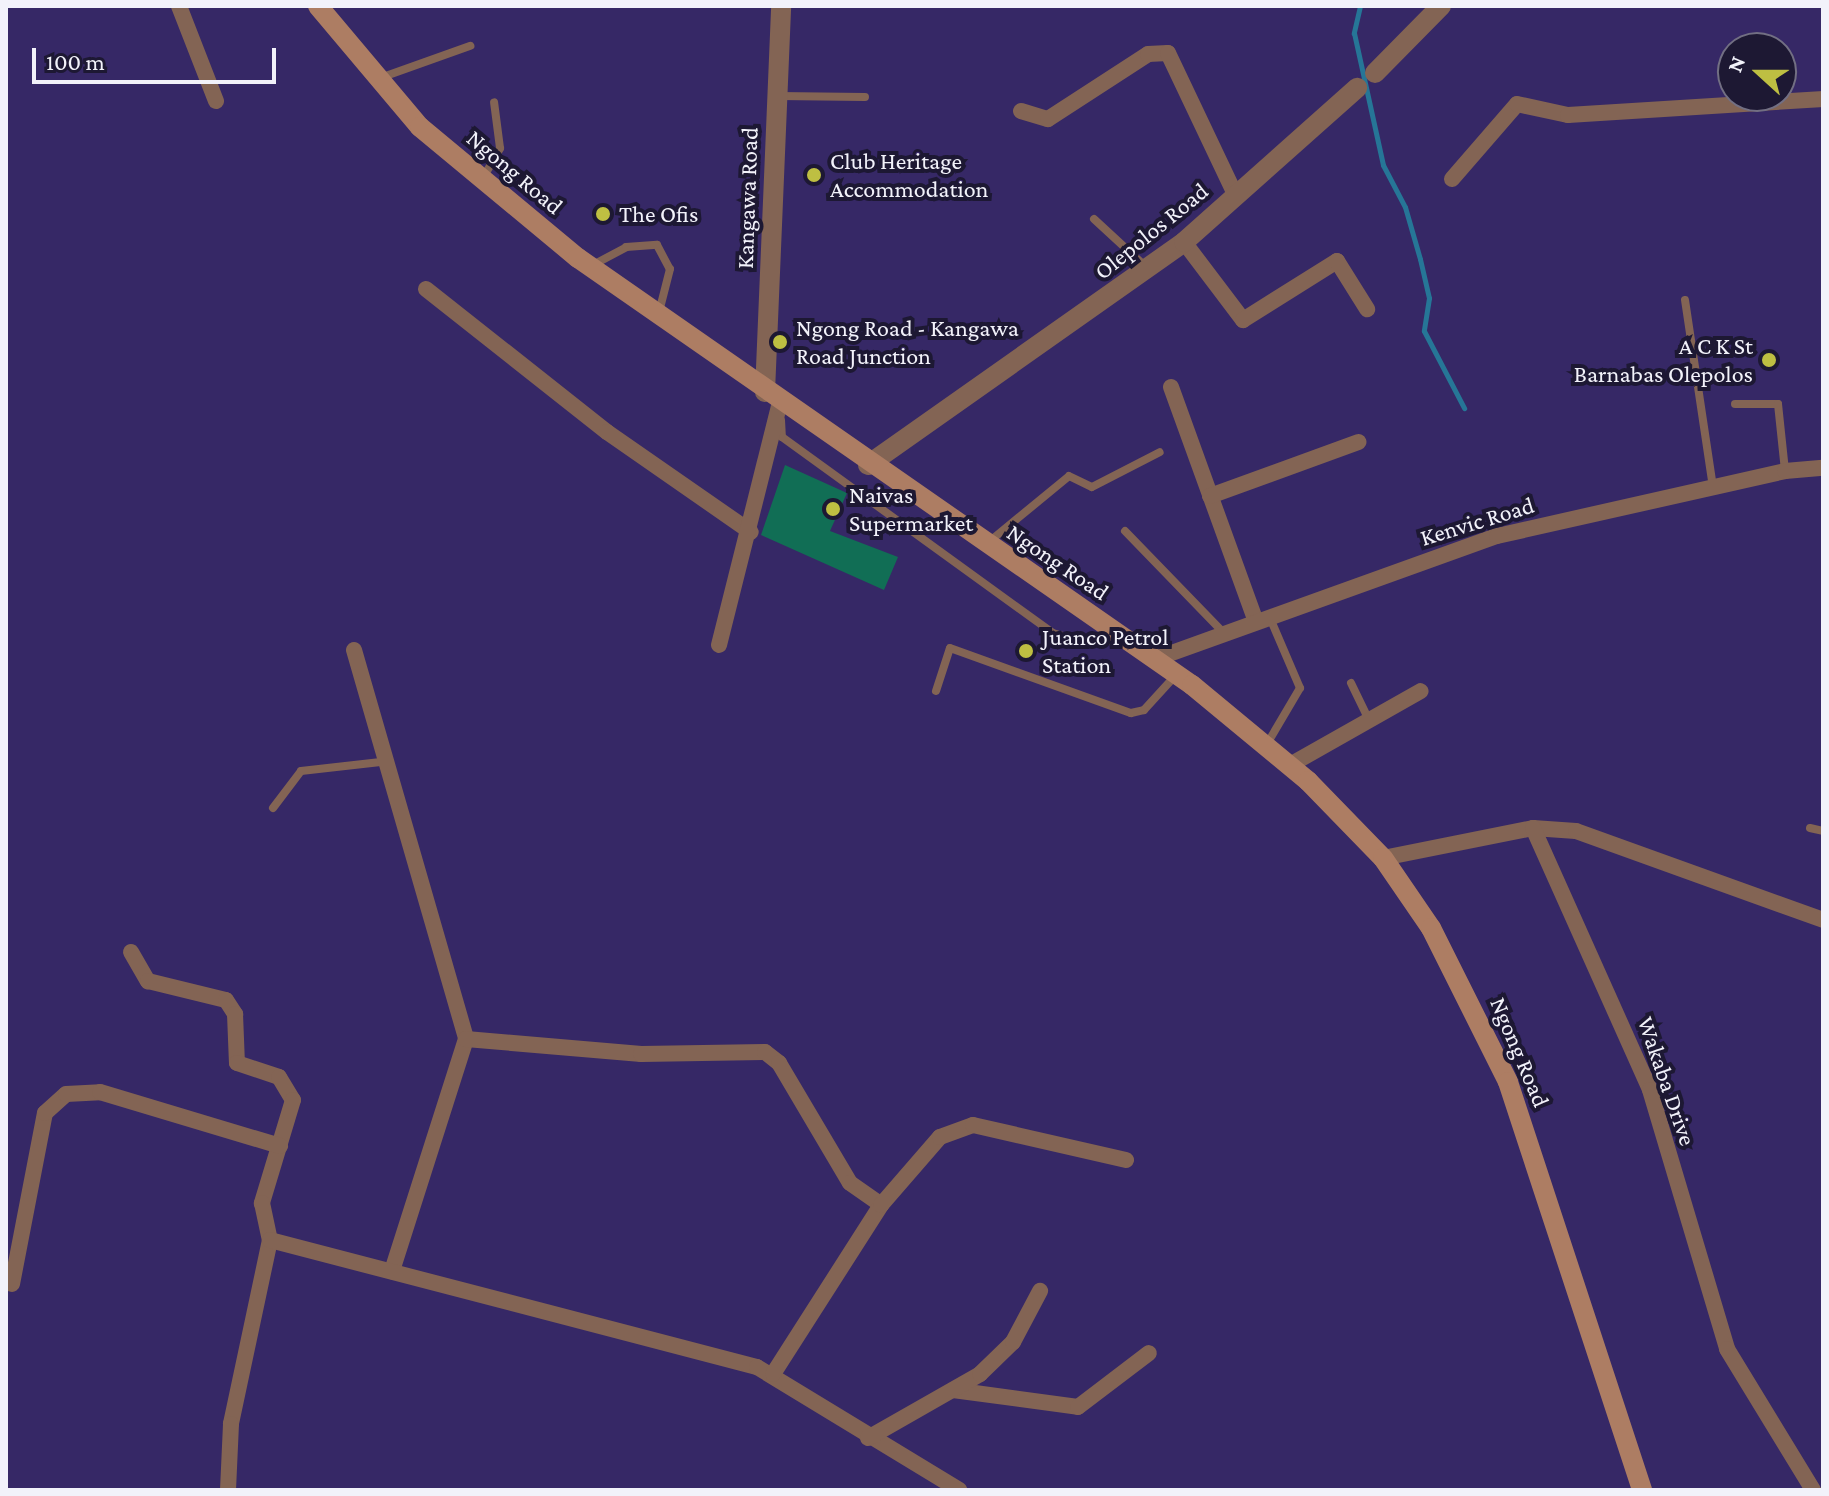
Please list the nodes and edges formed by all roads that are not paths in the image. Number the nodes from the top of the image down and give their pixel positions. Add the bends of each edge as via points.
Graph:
1 (179, 6) edge
2 (318, 6) edge
3 (781, 6) edge
4 (1441, 6) edge
5 (470, 46) dead end
6 (1375, 73) joint
7 (376, 80) junction
8 (1357, 88) joint
9 (777, 96) junction
10 (865, 97) dead end
11 (1823, 99) edge
12 (216, 101) dead end
13 (494, 102) dead end
14 (1021, 111) dead end
15 (482, 179) junction
16 (1452, 179) dead end
17 (1236, 196) junction
18 (1094, 219) dead end
19 (1184, 242) junction
20 (590, 267) junction
21 (1148, 270) junction
22 (426, 289) dead end
23 (1685, 300) dead end
24 (1367, 309) dead end
25 (658, 315) junction
26 (1171, 387) dead end
27 (772, 397) junction
28 (1735, 404) dead end
29 (1358, 442) dead end
30 (1160, 452) dead end
31 (868, 465) junction
32 (1823, 468) edge
33 (1785, 471) junction
34 (1713, 487) junction
35 (1210, 496) junction
36 (1125, 531) dead end
37 (751, 532) junction
38 (987, 545) junction
39 (1263, 620) junction
40 (1225, 634) junction
41 (1126, 640) junction
42 (719, 645) dead end
43 (354, 650) dead end
44 (1155, 659) junction
45 (1177, 675) junction
46 (1351, 683) dead end
47 (936, 691) dead end
48 (1421, 691) dead end
49 (1369, 720) junction
50 (1266, 745) junction
51 (390, 760) junction
52 (1290, 765) junction
53 (273, 808) dead end
54 (1533, 828) junction
55 (1810, 828) dead end
56 (1823, 831) edge
57 (1383, 858) junction
58 (1823, 920) edge
59 (131, 952) dead end
60 (466, 1039) junction
61 (280, 1146) junction
62 (1126, 1160) dead end
63 (881, 1205) junction
64 (270, 1240) junction
65 (392, 1271) junction
66 (12, 1284) dead end
67 (1040, 1291) dead end
68 (1149, 1353) dead end
69 (773, 1374) junction
70 (953, 1390) junction
71 (868, 1438) junction
72 (228, 1490) edge
73 (959, 1490) edge
74 (1642, 1490) edge
75 (1813, 1490) edge

1 - 12 street
2 - 7 main road, Ngong Road
3 - 9 street, Kangawa Road
4 - 6 street, Olepolos Road
5 - 7 lane
6 - 8 street, Olepolos Road
7 - 15 main road, Ngong Road
8 - 17 street, Olepolos Road
9 - 10 lane
9 - 27 street, Kangawa Road
11 - 16 street via 1568,115 1517,104
13 - 15 lane via 500,148
14 - 17 street via 1048,119 1148,54 1168,53
15 - 20 main road, Ngong Road
17 - 19 street, Olepolos Road
18 - 21 lane
19 - 21 street, Olepolos Road
19 - 24 street via 1243,320 1337,261
20 - 25 main road, Ngong Road
20 - 25 lane via 626,247 657,245 670,269
21 - 31 street, Olepolos Road
22 - 37 street via 607,432
23 - 34 lane
25 - 27 main road, Ngong Road
26 - 35 street
27 - 31 main road, Ngong Road
27 - 37 street
27 - 41 lane via 782,437 1053,633 1085,643
28 - 33 lane via 1778,404
29 - 35 street
30 - 38 lane via 1092,487 1069,476
31 - 38 main road, Ngong Road
32 - 33 street, Kenvic Road
33 - 34 street, Kenvic Road
34 - 39 street, Kenvic Road via 1497,536
35 - 39 street
36 - 40 lane
37 - 42 street
38 - 41 main road, Ngong Road
39 - 40 street, Kenvic Road
39 - 50 lane via 1300,688
40 - 44 street, Kenvic Road
41 - 44 main road, Ngong Road
43 - 51 street
44 - 45 main road, Ngong Road
45 - 47 lane via 1144,710 1131,713 950,648
45 - 50 main road, Ngong Road
46 - 49 lane
48 - 49 street
49 - 52 street
50 - 52 main road, Ngong Road
51 - 53 lane via 301,771
51 - 60 street
52 - 57 main road, Ngong Road
54 - 57 street
54 - 58 street via 1576,831
54 - 75 street, Wakaba Drive via 1650,1090 1718,1328
55 - 56 lane
57 - 74 main road, Ngong Road via 1431,928 1508,1082
59 - 61 street via 148,981 233,1007 237,1063 279,1077 290,1088
60 - 63 street via 641,1054 765,1052 779,1063 850,1183
60 - 65 street
61 - 64 street via 262,1203
61 - 66 street via 100,1092 66,1094 45,1113
62 - 63 street via 1022,1133 957,1127 919,1153
63 - 69 street
64 - 65 street
64 - 72 street via 229,1438
65 - 69 street
67 - 70 street via 1013,1342
68 - 70 street via 1078,1407
69 - 71 street
70 - 71 street
71 - 73 street

